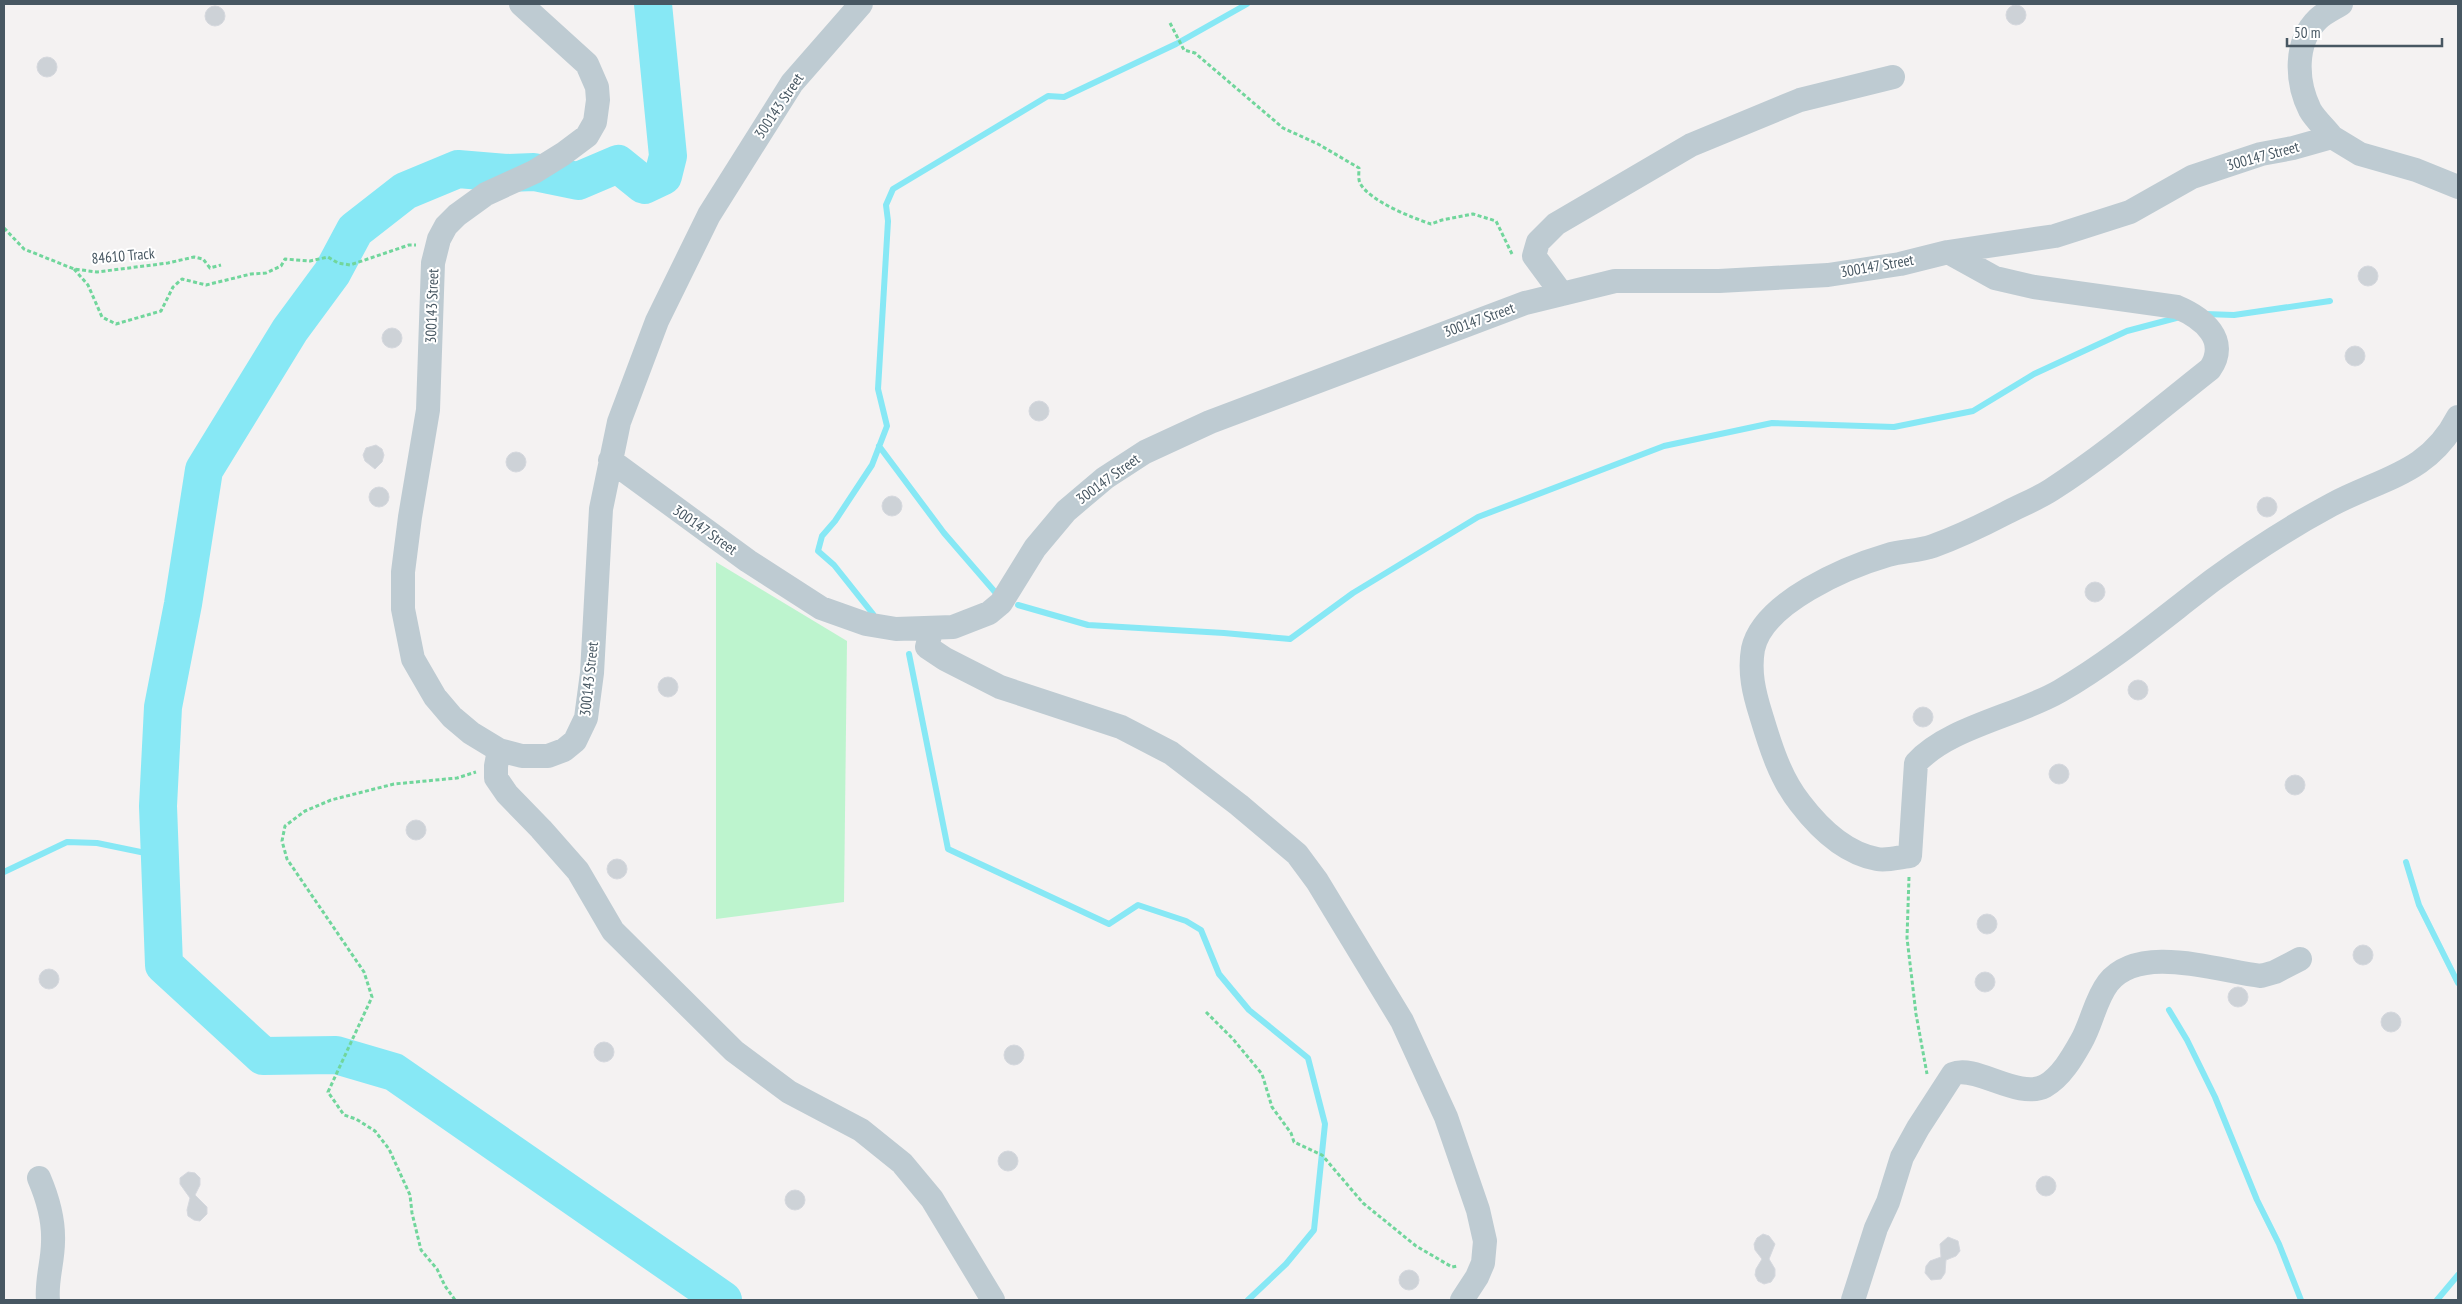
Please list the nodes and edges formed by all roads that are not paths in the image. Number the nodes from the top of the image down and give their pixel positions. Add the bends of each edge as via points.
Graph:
1 (521, 4) edge
2 (861, 4) edge
3 (2341, 4) edge
4 (1893, 77) dead end
5 (2332, 137) junction
6 (2458, 187) edge
7 (1948, 252) junction
8 (1562, 294) junction
9 (2458, 417) edge
10 (610, 460) junction
11 (932, 628) junction
12 (498, 758) junction
13 (2300, 959) dead end
14 (39, 1178) dead end
15 (48, 1300) edge
16 (993, 1300) edge
17 (1462, 1300) edge
18 (1853, 1300) edge

1 - 12 street, 300143 Street via 587,64 597,87 595,122 587,136 563,154 534,172 486,194 457,215 446,226 438,243 433,264 428,410 403,572 403,609 413,660 435,697 452,717
2 - 10 street, 300143 Street via 792,83 709,215 657,321 619,422
3 - 5 street via 2312,26 2298,69 2310,110
4 - 8 street via 1800,100 1691,146 1556,224 1538,242 1534,256
5 - 6 street via 2360,154 2416,170
5 - 7 street, 300147 Street via 2261,154 2192,177 2130,212 2055,236
7 - 8 street, 300147 Street via 1900,264 1828,275 1719,281 1615,281
7 - 9 street via 1995,278 2034,288 2177,307 2204,322 2212,333 2216,358 2210,369 2091,463 2049,491 1989,522 1932,546 1888,555 1838,575 1802,593 1774,614 1760,632 1754,647 1752,687 1774,756 1793,795 1810,817 1835,841 1860,854 1889,860 1910,856 1916,763 1942,740 2060,692 2261,547 2332,504 2396,477 2436,450
8 - 11 street, 300147 Street via 1525,303 1409,346 1210,422 1146,452 1105,478 1066,510 1035,548 1011,590 989,613 953,627
10 - 11 street, 300147 Street via 748,561 820,608 866,624
10 - 12 street, 300143 Street via 601,509 592,672 586,718 575,741 564,750 548,756
11 - 17 street via 927,647 945,659 1000,687 1121,727 1171,753 1297,854 1317,881 1402,1022 1446,1117 1484,1230 1483,1263
12 - 16 street via 496,778 578,871 613,931 734,1051 789,1092 861,1130 902,1163 932,1199
13 - 18 street via 2261,976 2162,962 2126,967 2103,990 2089,1028 2072,1058 2053,1081 2043,1087 2013,1087 1958,1072 1950,1077 1902,1158
14 - 15 street via 48,1200 54,1242

